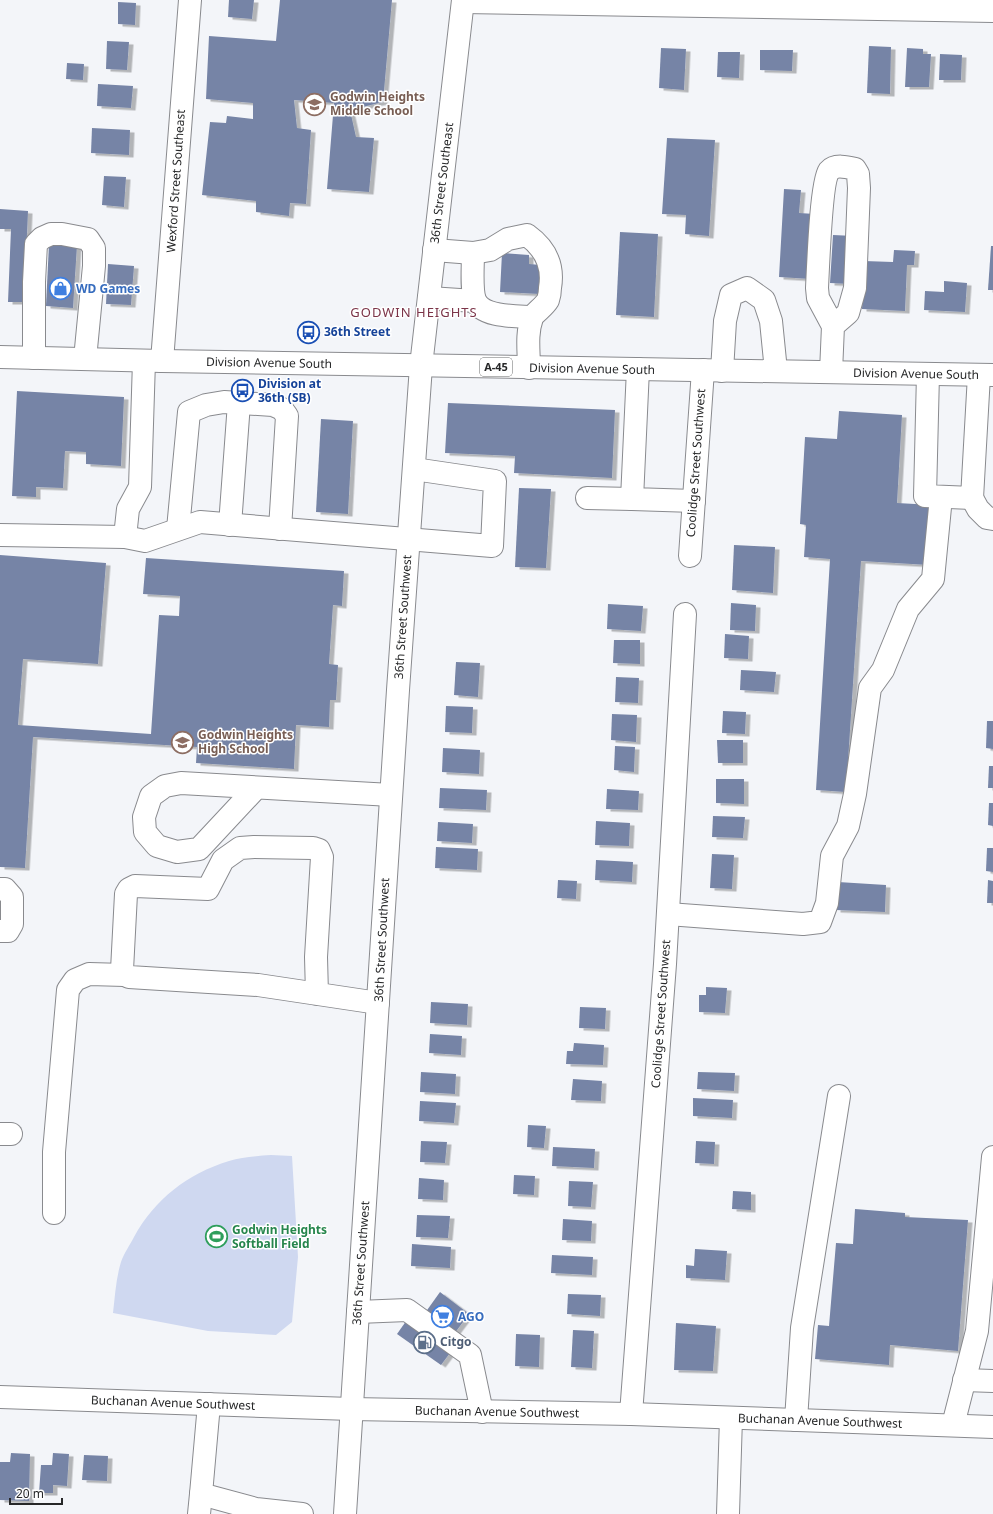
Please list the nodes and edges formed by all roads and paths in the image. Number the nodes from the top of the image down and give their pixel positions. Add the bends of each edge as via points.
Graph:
1 (190, 0) edge
2 (463, 1) edge
3 (993, 11) edge
4 (434, 250) junction
5 (473, 253) junction
6 (429, 298) junction
7 (475, 301) junction
8 (532, 317) junction
9 (833, 326) junction
10 (0, 356) edge
11 (34, 358) junction
12 (85, 359) junction
13 (153, 361) junction
14 (421, 366) junction
15 (529, 368) junction
16 (638, 369) junction
17 (713, 370) junction
18 (776, 371) junction
19 (831, 372) junction
20 (928, 374) junction
21 (986, 375) edge
22 (240, 403) junction
23 (414, 468) junction
24 (941, 497) junction
25 (587, 498) dead end
26 (972, 498) junction
27 (632, 499) junction
28 (694, 501) junction
29 (993, 518) edge
30 (230, 525) junction
31 (178, 529) junction
32 (280, 529) junction
33 (0, 535) edge
34 (125, 538) junction
35 (408, 539) junction
36 (690, 556) dead end
37 (685, 614) dead end
38 (256, 788) junction
39 (391, 795) junction
40 (0, 889) edge
41 (668, 914) junction
42 (0, 931) edge
43 (125, 975) junction
44 (317, 994) junction
45 (378, 1003) junction
46 (839, 1096) dead end
47 (993, 1158) edge
48 (54, 1213) dead end
49 (358, 1312) junction
50 (964, 1380) junction
51 (993, 1381) edge
52 (0, 1397) edge
53 (209, 1404) junction
54 (351, 1409) junction
55 (482, 1412) junction
56 (631, 1414) junction
57 (731, 1418) junction
58 (796, 1420) junction
59 (953, 1425) junction
60 (993, 1427) edge
61 (200, 1504) edge
62 (302, 1514) edge
63 (345, 1514) edge
64 (728, 1514) edge

1 - 13 street, Wexford Street Southeast
2 - 3 street
2 - 4 street, 36th Street Southeast
4 - 5 street
4 - 6 street, 36th Street Southeast
5 - 7 street
5 - 8 street via 490,250 508,239 527,235 538,243 549,262 552,279 548,299
6 - 7 street
6 - 14 street, 36th Street Southeast
7 - 8 street via 484,310 499,316
8 - 15 street via 529,331
9 - 9 street via 818,298 817,288 825,180 830,170 846,167 855,169 858,174 855,282 848,313
9 - 19 street
10 - 11 street, Division Avenue South / A-45
11 - 12 street, Division Avenue South / A-45
11 - 12 street via 36,244 51,234 62,234 88,238 94,248
12 - 13 street, Division Avenue South / A-45
13 - 14 street, Division Avenue South / A-45
13 - 34 street, Wexford Street Southeast via 140,487 128,509
14 - 15 street, Division Avenue South / A-45
14 - 23 street, 36th Street Southwest
15 - 16 street, Division Avenue South / A-45
16 - 17 street, Division Avenue South / A-45
16 - 27 street
17 - 18 street, Division Avenue South / A-45
17 - 18 street, Coolidge Street Southwest via 731,295 747,288 764,300 771,321
17 - 28 street, Coolidge Street Southwest
18 - 19 street, Division Avenue South / A-45
19 - 20 street, Division Avenue South / A-45
20 - 21 street, Division Avenue South / A-45
20 - 24 street via 924,496
21 - 26 street
22 - 30 street
22 - 31 street via 206,405 188,412
22 - 32 street via 273,405 282,409 287,416
23 - 35 street, 36th Street Southwest
23 - 35 street via 495,481 492,546
24 - 26 street
24 - 41 street via 934,579 908,609 883,670 870,688 855,794 848,826 832,856 827,903 820,922 803,924
25 - 27 street
26 - 29 street via 978,509 988,518
27 - 28 street
28 - 36 street, Coolidge Street Southwest
30 - 31 street via 200,522
30 - 32 street
31 - 34 street via 145,541
32 - 35 street
33 - 34 street
35 - 39 street, 36th Street Southwest
37 - 41 street, Coolidge Street Southwest
38 - 38 street via 181,783 165,786 151,796 144,817 145,832 157,846 177,852 199,849
38 - 39 street
39 - 45 street, 36th Street Southwest
40 - 42 street via 5,889 12,897 12,924 8,931
41 - 56 street, Coolidge Street Southwest
43 - 44 street via 258,985
43 - 44 street via 122,970 126,894 129,890 135,886 208,888 223,860 240,848 313,848 319,850 322,857 316,957
43 - 48 street via 89,974 75,980 68,990 54,1152
44 - 45 street
45 - 49 street, 36th Street Southwest
46 - 58 street via 802,1328
47 - 50 street via 977,1330
49 - 54 street, 36th Street Southwest
49 - 55 street via 407,1310 470,1355
50 - 51 street
50 - 59 street
52 - 53 street, Buchanan Avenue Southwest
53 - 54 street, Buchanan Avenue Southwest
53 - 61 street
54 - 55 street, Buchanan Avenue Southwest
54 - 63 street, 36th Street Southwest
55 - 56 street, Buchanan Avenue Southwest
56 - 57 street, Buchanan Avenue Southwest
57 - 58 street, Buchanan Avenue Southwest
57 - 64 street
58 - 59 street, Buchanan Avenue Southwest
59 - 60 street, Buchanan Avenue Southwest
61 - 62 street

